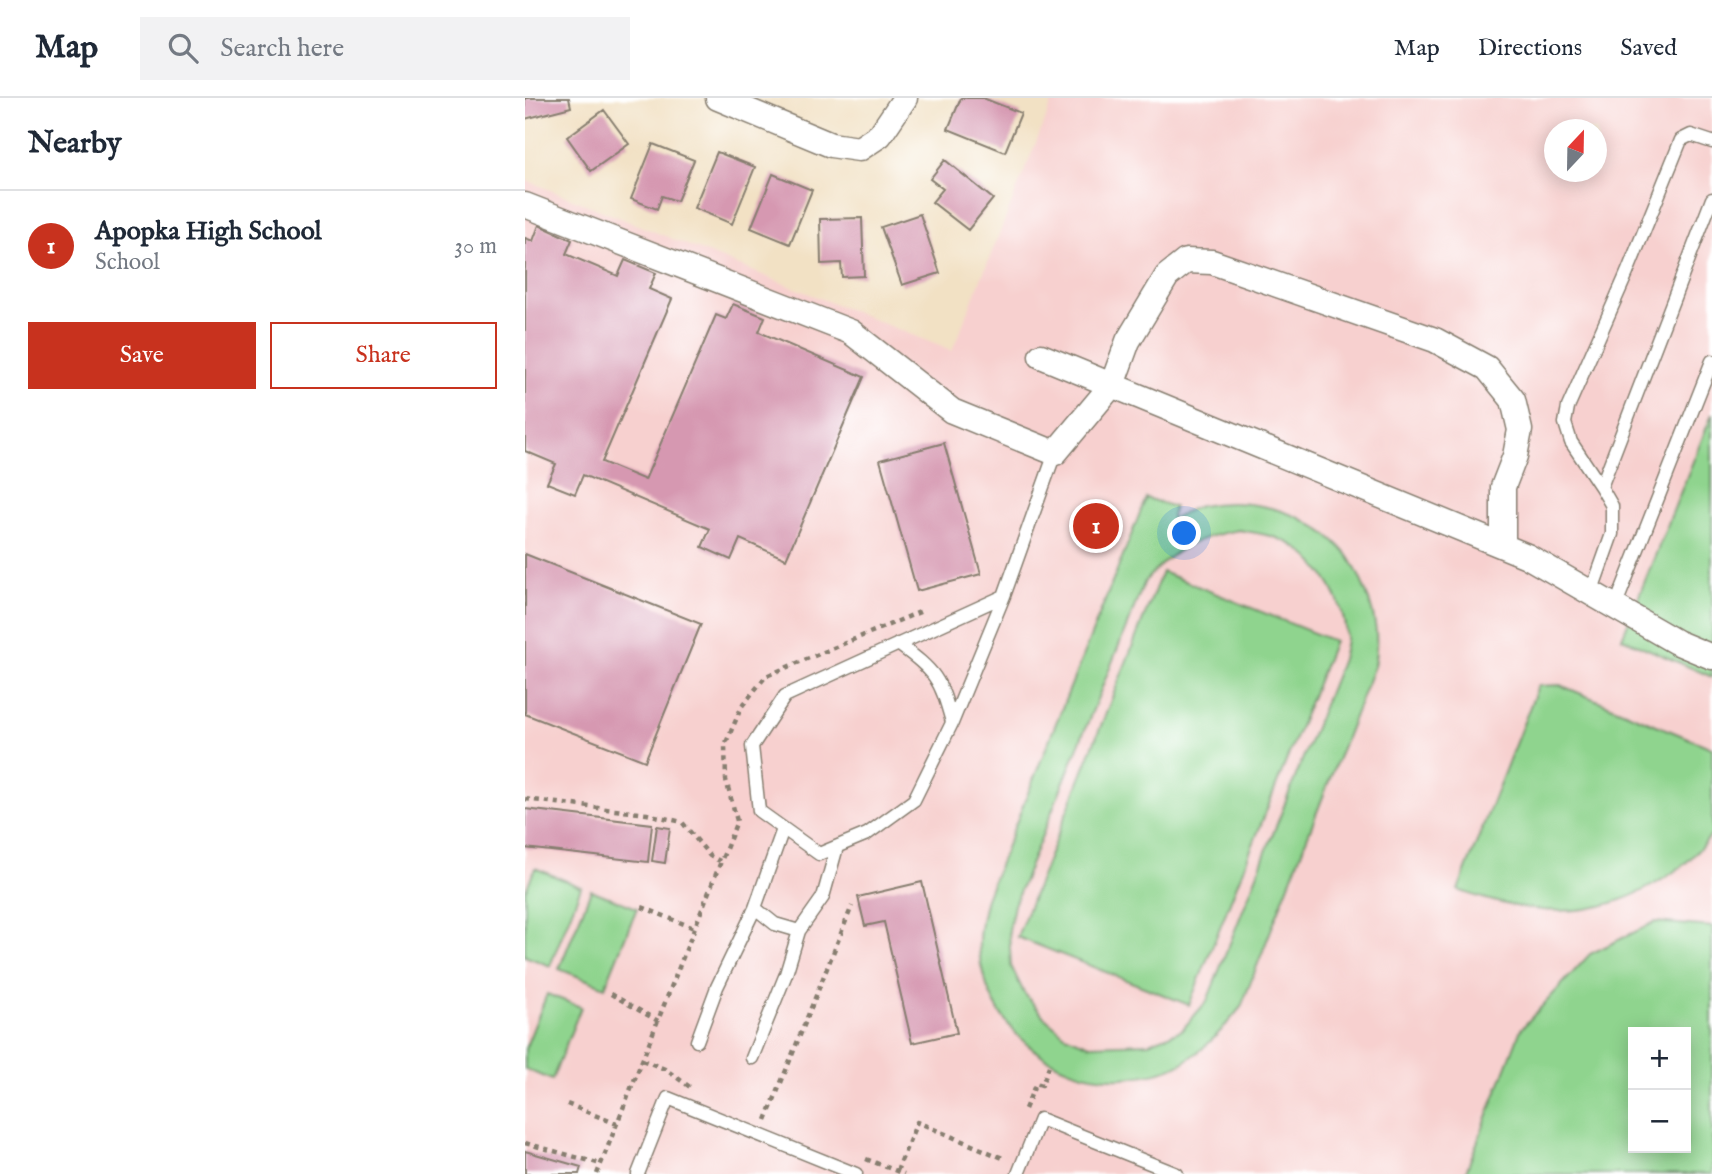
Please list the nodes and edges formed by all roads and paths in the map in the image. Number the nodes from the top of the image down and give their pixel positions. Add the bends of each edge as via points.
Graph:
1 (718, 98) edge
2 (905, 98) edge
3 (1712, 142) edge
4 (1712, 199) edge
5 (525, 205) edge
6 (1041, 356) dead end
7 (1712, 361) edge
8 (1112, 385) junction
9 (1055, 453) junction
10 (1601, 487) junction
11 (1503, 546) junction
12 (1591, 593) junction
13 (1004, 596) junction
14 (1615, 607) junction
15 (922, 611) dead end
16 (898, 644) junction
17 (1712, 657) edge
18 (952, 723) junction
19 (525, 799) edge
20 (783, 829) junction
21 (837, 847) junction
22 (720, 862) junction
23 (852, 906) dead end
24 (642, 907) dead end
25 (755, 908) junction
26 (694, 928) junction
27 (799, 931) junction
28 (611, 994) dead end
29 (658, 1021) junction
30 (697, 1041) dead end
31 (752, 1058) dead end
32 (567, 1104) dead end
33 (766, 1120) dead end
34 (617, 1124) junction
35 (525, 1143) edge
36 (1005, 1159) dead end
37 (601, 1164) junction
38 (897, 1171) dead end
39 (597, 1174) edge
40 (638, 1174) edge
41 (856, 1174) edge
42 (1018, 1174) edge
43 (1177, 1174) edge

1 - 2 street via 831,145 859,149 880,135
3 - 10 lane via 1691,135 1681,140 1568,407 1565,422 1571,442
4 - 10 lane
5 - 9 street via 851,331 952,411
6 - 8 street
7 - 14 lane
8 - 9 street
8 - 11 street
8 - 11 street via 1128,341 1167,276 1186,261 1212,262 1435,340 1487,368 1513,400 1520,430 1503,487
9 - 13 lane
10 - 12 lane via 1612,506 1612,534
11 - 12 street
12 - 14 street
13 - 16 lane
13 - 18 lane
14 - 17 street
15 - 22 path via 766,676 742,706 725,745 726,780 737,821
16 - 18 lane via 926,664 942,686
16 - 20 lane via 785,696 752,746 759,811
18 - 21 lane via 914,800 867,834
19 - 22 path via 682,822
20 - 21 lane via 819,854
20 - 25 lane
21 - 27 lane via 823,897
22 - 26 path
23 - 33 path
24 - 26 path
25 - 27 lane via 775,924
25 - 30 lane
26 - 29 path
27 - 31 lane
28 - 29 path
29 - 34 path
32 - 34 path
34 - 37 path
35 - 37 path
36 - 38 path via 916,1122
37 - 39 path
40 - 41 lane via 668,1098
42 - 43 lane via 1041,1119

